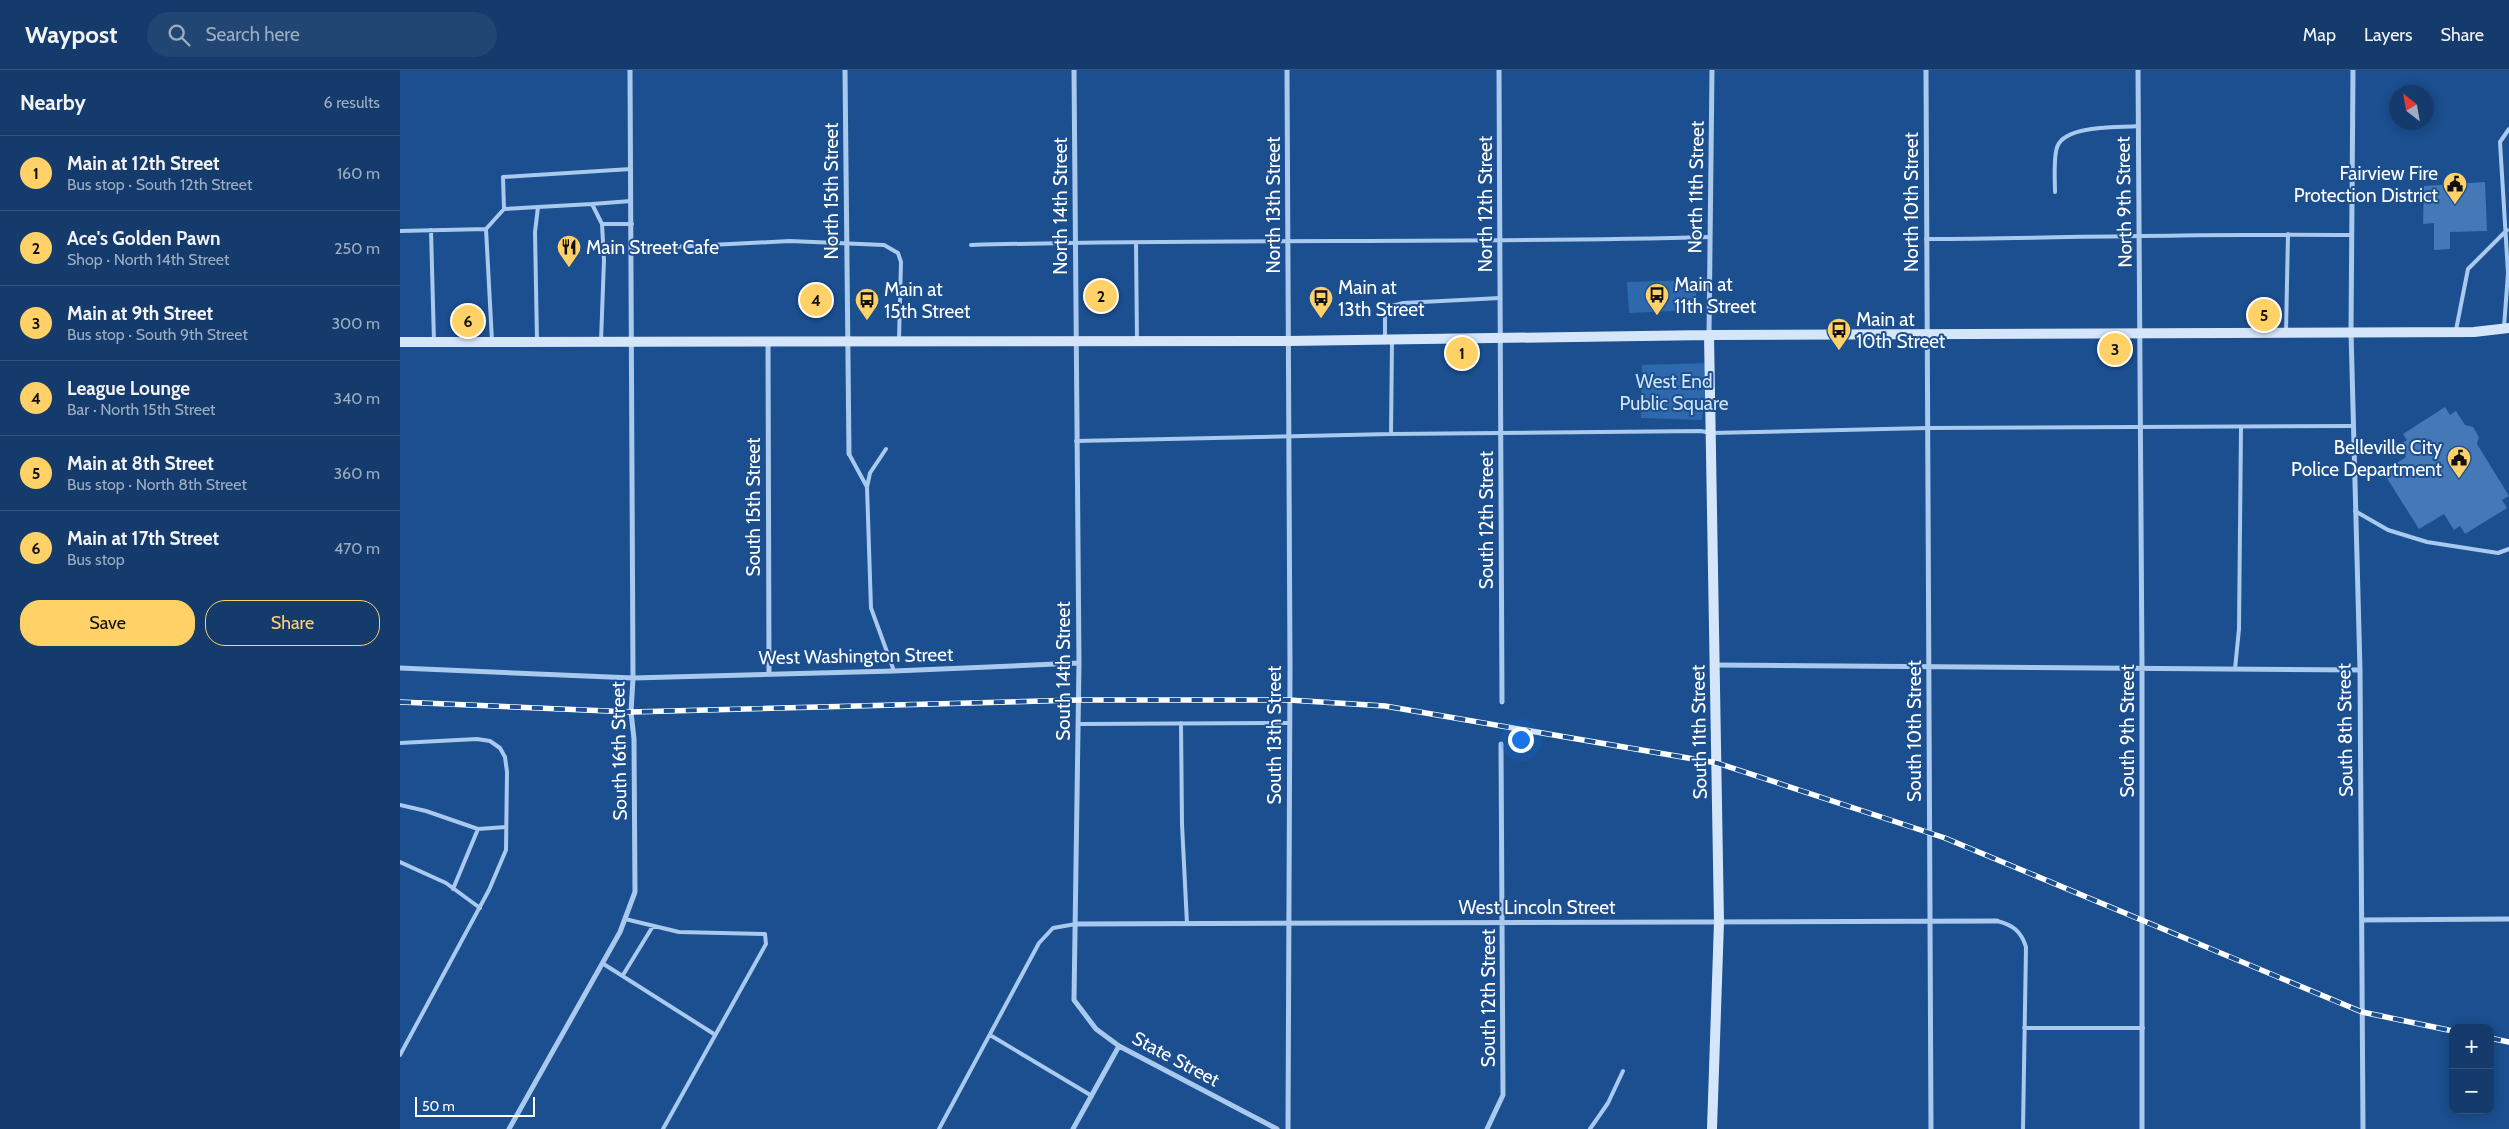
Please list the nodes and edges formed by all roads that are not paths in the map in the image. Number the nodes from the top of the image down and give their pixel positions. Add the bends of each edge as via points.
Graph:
1 (630, 70) edge
2 (845, 70) edge
3 (1074, 70) edge
4 (1287, 70) edge
5 (1499, 70) edge
6 (1712, 70) edge
7 (1926, 70) edge
8 (2138, 70) edge
9 (2353, 70) edge
10 (2138, 126) junction
11 (2509, 129) edge
12 (631, 169) junction
13 (2055, 192) dead end
14 (632, 201) junction
15 (592, 204) junction
16 (538, 207) junction
17 (504, 209) junction
18 (602, 224) junction
19 (632, 224) junction
20 (486, 229) junction
21 (400, 230) edge
22 (431, 230) junction
23 (2507, 230) junction
24 (2288, 234) junction
25 (2351, 235) junction
26 (2139, 236) junction
27 (1710, 238) junction
28 (1926, 239) junction
29 (1500, 240) junction
30 (1288, 241) junction
31 (846, 242) junction
32 (1075, 242) junction
33 (1136, 243) junction
34 (2508, 244) edge
35 (971, 245) dead end
36 (632, 249) junction
37 (2509, 273) edge
38 (1500, 298) junction
39 (2507, 299) edge
40 (2506, 329) edge
41 (2286, 332) junction
42 (2351, 332) junction
43 (2455, 332) junction
44 (2140, 333) junction
45 (1926, 334) junction
46 (1709, 335) junction
47 (1500, 338) junction
48 (1389, 340) junction
49 (492, 341) junction
50 (536, 341) junction
51 (601, 341) junction
52 (633, 341) junction
53 (768, 341) junction
54 (1075, 341) junction
55 (1137, 341) junction
56 (1288, 341) junction
57 (400, 342) edge
58 (434, 342) junction
59 (847, 342) junction
60 (899, 342) junction
61 (2353, 426) junction
62 (1926, 428) junction
63 (2141, 428) junction
64 (2241, 428) junction
65 (1711, 433) junction
66 (1391, 434) junction
67 (1501, 434) junction
68 (1289, 436) junction
69 (1076, 441) junction
70 (886, 449) dead end
71 (849, 454) joint
72 (867, 487) junction
73 (2355, 511) junction
74 (2509, 549) edge
75 (1079, 663) junction
76 (1716, 665) junction
77 (1928, 667) junction
78 (400, 668) edge
79 (2142, 668) junction
80 (2235, 669) junction
81 (2360, 670) junction
82 (894, 671) junction
83 (769, 673) junction
84 (633, 678) junction
85 (1502, 702) dead end
86 (1181, 723) junction
87 (1289, 723) junction
88 (1078, 724) junction
89 (400, 743) edge
90 (1501, 744) dead end
91 (400, 805) edge
92 (506, 827) junction
93 (478, 829) junction
94 (400, 862) edge
95 (453, 889) junction
96 (480, 908) junction
97 (625, 919) junction
98 (2509, 919) edge
99 (2362, 920) junction
100 (1504, 921) junction
101 (1930, 921) junction
102 (1998, 921) joint
103 (1719, 922) junction
104 (1289, 923) junction
105 (1077, 924) junction
106 (1187, 924) junction
107 (653, 926) junction
108 (602, 963) junction
109 (622, 975) junction
110 (1074, 1000) joint
111 (2024, 1028) junction
112 (2142, 1028) junction
113 (714, 1034) junction
114 (990, 1035) junction
115 (1119, 1046) junction
116 (400, 1055) edge
117 (1623, 1071) dead end
118 (1092, 1096) junction
119 (509, 1129) edge
120 (663, 1129) edge
121 (939, 1129) edge
122 (1073, 1129) edge
123 (1277, 1129) edge
124 (1288, 1129) edge
125 (1487, 1129) edge
126 (1590, 1129) edge
127 (1712, 1129) edge
128 (1931, 1129) edge
129 (2023, 1129) edge
130 (2142, 1129) edge
131 (2363, 1129) edge

1 - 12 street, South 16th Street
2 - 31 street, North 15th Street
3 - 32 street, North 14th Street
4 - 30 street, North 13th Street
5 - 29 street, North 12th Street
6 - 27 street, North 11th Street
7 - 28 street, North 10th Street
8 - 10 street, North 9th Street
9 - 25 street, South 8th Street
10 - 13 lane via 2077,131 2065,136 2057,146
10 - 26 street, North 9th Street
11 - 23 lane via 2500,142
12 - 14 street, South 16th Street
12 - 17 lane via 503,177
14 - 15 lane
14 - 19 street, South 16th Street
15 - 16 lane
15 - 18 lane
16 - 17 lane
16 - 50 lane via 535,232
17 - 20 lane
18 - 19 lane
18 - 51 lane
19 - 36 street, South 16th Street
20 - 22 lane
20 - 49 lane
21 - 22 lane
22 - 58 lane
23 - 34 lane
23 - 43 lane via 2468,269
24 - 25 lane
24 - 26 lane
24 - 41 lane
25 - 42 street, South 8th Street
26 - 28 lane
26 - 44 street, North 9th Street
27 - 29 lane
27 - 46 street, North 11th Street
28 - 45 street, North 10th Street
29 - 30 lane
29 - 38 street, North 12th Street
30 - 33 lane
30 - 56 street, North 13th Street
31 - 36 lane via 790,240
31 - 59 street, North 15th Street
31 - 60 lane via 884,245 898,253 901,262
32 - 33 lane
32 - 35 lane
32 - 54 street, North 14th Street
33 - 55 lane
34 - 37 lane
36 - 52 street, South 16th Street
37 - 39 lane
38 - 47 street, North 12th Street
38 - 48 lane via 1403,303 1385,308
39 - 40 lane
40 - 43 main road
41 - 42 main road
41 - 44 main road
42 - 43 main road
42 - 61 street, South 8th Street
44 - 45 main road
44 - 63 street, South 9th Street
45 - 46 main road
45 - 62 street, South 10th Street
46 - 47 main road
46 - 65 main road, South 11th Street
47 - 48 main road
47 - 67 street, South 12th Street
48 - 56 main road
48 - 66 lane
49 - 50 main road
49 - 58 main road
50 - 51 main road
51 - 52 main road
52 - 53 main road
52 - 84 street, South 16th Street
53 - 59 main road
53 - 83 street, South 15th Street
54 - 55 main road
54 - 60 main road
54 - 69 street, South 14th Street
55 - 56 main road
56 - 68 street, South 13th Street
57 - 58 main road
59 - 60 main road
59 - 71 street, North 15th Street
61 - 64 lane
61 - 73 street, South 8th Street
62 - 63 lane
62 - 65 lane
62 - 77 street, South 10th Street
63 - 64 lane
63 - 79 street, South 9th Street
64 - 80 lane via 2239,629
65 - 67 lane via 1701,430
65 - 76 main road, South 11th Street
66 - 67 lane
66 - 68 lane
67 - 85 street, South 12th Street
68 - 69 lane
68 - 87 street, South 13th Street
69 - 75 street, South 14th Street
70 - 72 lane via 870,473
71 - 72 lane
72 - 82 lane via 870,608
73 - 74 lane via 2388,530 2427,542 2498,553
73 - 81 street, South 8th Street
75 - 82 street, West Washington Street
75 - 88 street, South 14th Street
76 - 77 street
76 - 103 main road, South 11th Street
77 - 79 street
77 - 101 street, South 10th Street
78 - 84 street, West Washington Street
79 - 80 street
79 - 112 street, South 9th Street
80 - 81 street
81 - 99 street, South 8th Street
82 - 83 street, West Washington Street
83 - 84 street, West Washington Street
84 - 97 street, South 16th Street via 635,892
86 - 87 lane
86 - 88 lane
86 - 106 lane
87 - 104 street, South 13th Street
88 - 105 street, South 14th Street
89 - 92 lane via 477,739 490,741 500,748 507,772
90 - 100 street, South 12th Street
91 - 93 lane via 426,810
92 - 93 lane
92 - 96 lane via 506,850
93 - 95 lane
94 - 95 lane
95 - 96 lane
96 - 116 lane
97 - 107 lane
97 - 108 street, South 16th Street
98 - 99 street
99 - 131 street, South 8th Street
100 - 103 street, West Lincoln Street
100 - 104 street, West Lincoln Street
100 - 125 street, South 12th Street via 1503,1095
101 - 102 street, West Lincoln Street
101 - 103 street, West Lincoln Street
101 - 128 street, South 10th Street
102 - 111 lane via 2013,925 2023,937 2026,947
103 - 127 main road, South 11th Street
104 - 106 street, West Lincoln Street
104 - 124 street, South 13th Street
105 - 106 street, West Lincoln Street
105 - 110 street, South 14th Street
105 - 114 lane via 1053,928 1040,943
107 - 109 lane
107 - 113 lane via 679,932 764,934 766,944
108 - 109 lane
108 - 119 street, South 16th Street
109 - 113 lane
110 - 115 street, State Street via 1096,1029
111 - 112 lane
111 - 129 lane
112 - 130 street, South 9th Street
113 - 120 lane
114 - 118 lane
114 - 121 lane
115 - 118 street
115 - 123 street, State Street
117 - 126 lane via 1608,1103
118 - 122 street

